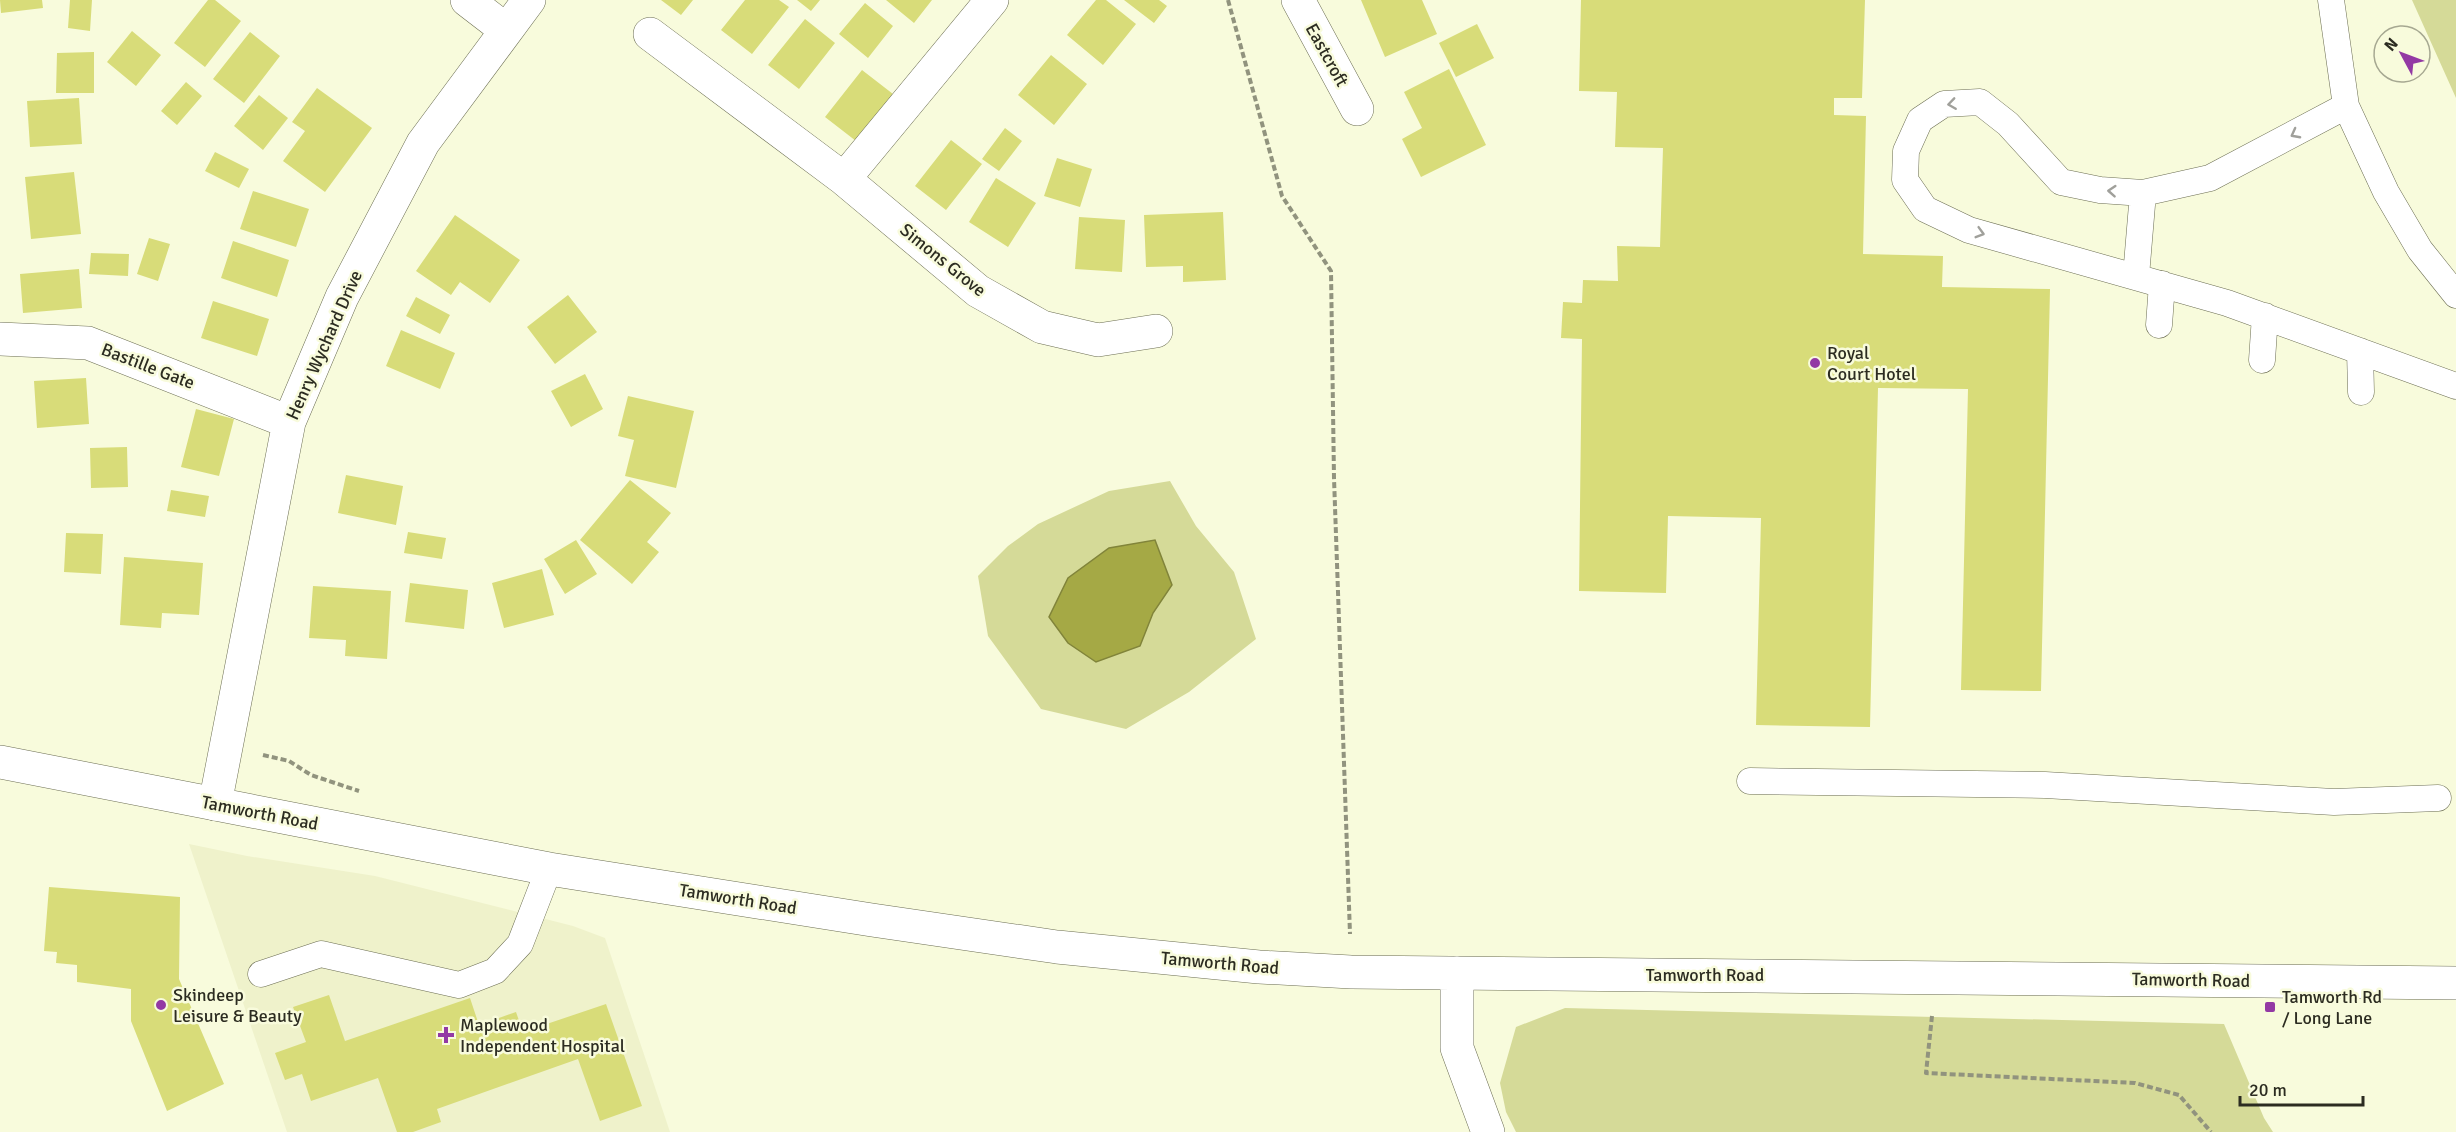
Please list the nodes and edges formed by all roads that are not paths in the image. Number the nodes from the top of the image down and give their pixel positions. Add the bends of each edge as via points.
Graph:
1 (467, 0) edge
2 (529, 0) edge
3 (992, 0) edge
4 (1298, 0) edge
5 (2331, 0) edge
6 (506, 30) junction
7 (650, 34) dead end
8 (2346, 106) junction
9 (1357, 109) dead end
10 (844, 179) junction
11 (2144, 192) junction
12 (2136, 276) junction
13 (2162, 284) junction
14 (2456, 295) edge
15 (2265, 316) junction
16 (2159, 326) dead end
17 (1156, 331) dead end
18 (0, 339) edge
19 (2360, 351) junction
20 (2262, 360) dead end
21 (2456, 386) edge
22 (2361, 392) dead end
23 (289, 422) junction
24 (0, 762) edge
25 (1750, 781) dead end
26 (2438, 798) dead end
27 (215, 804) junction
28 (549, 868) junction
29 (1457, 973) junction
30 (261, 974) dead end
31 (2456, 983) edge
32 (1488, 1132) edge

1 - 6 main road
2 - 6 main road, Henry Wychard Drive
3 - 10 main road
4 - 9 main road, Eastcroft
5 - 8 lane
6 - 23 main road, Henry Wychard Drive via 409,168 342,297
7 - 10 main road, Simons Grove
8 -> 11 lane via 2210,178
8 - 14 lane via 2386,192 2420,250
10 - 17 main road, Simons Grove via 978,291 1042,327 1098,340
11 - 12 lane
11 -> 12 lane via 2100,190 2061,182 2008,124 1980,102 1944,104 1920,120 1906,151 1905,180 1925,209 1968,230
12 - 13 lane
13 - 15 lane
13 - 16 lane
15 - 19 lane
15 - 20 lane
18 - 23 main road, Bastille Gate via 88,343
19 - 21 lane
19 - 22 lane
23 - 27 main road, Henry Wychard Drive
24 - 27 main road, Tamworth Road
25 - 26 lane via 2046,785 2334,802
27 - 28 main road, Tamworth Road
28 - 29 main road, Tamworth Road via 1057,947 1259,967
28 - 30 lane via 520,944 495,971 459,985 321,954
29 - 31 main road, Tamworth Road
29 - 32 main road via 1457,1048

